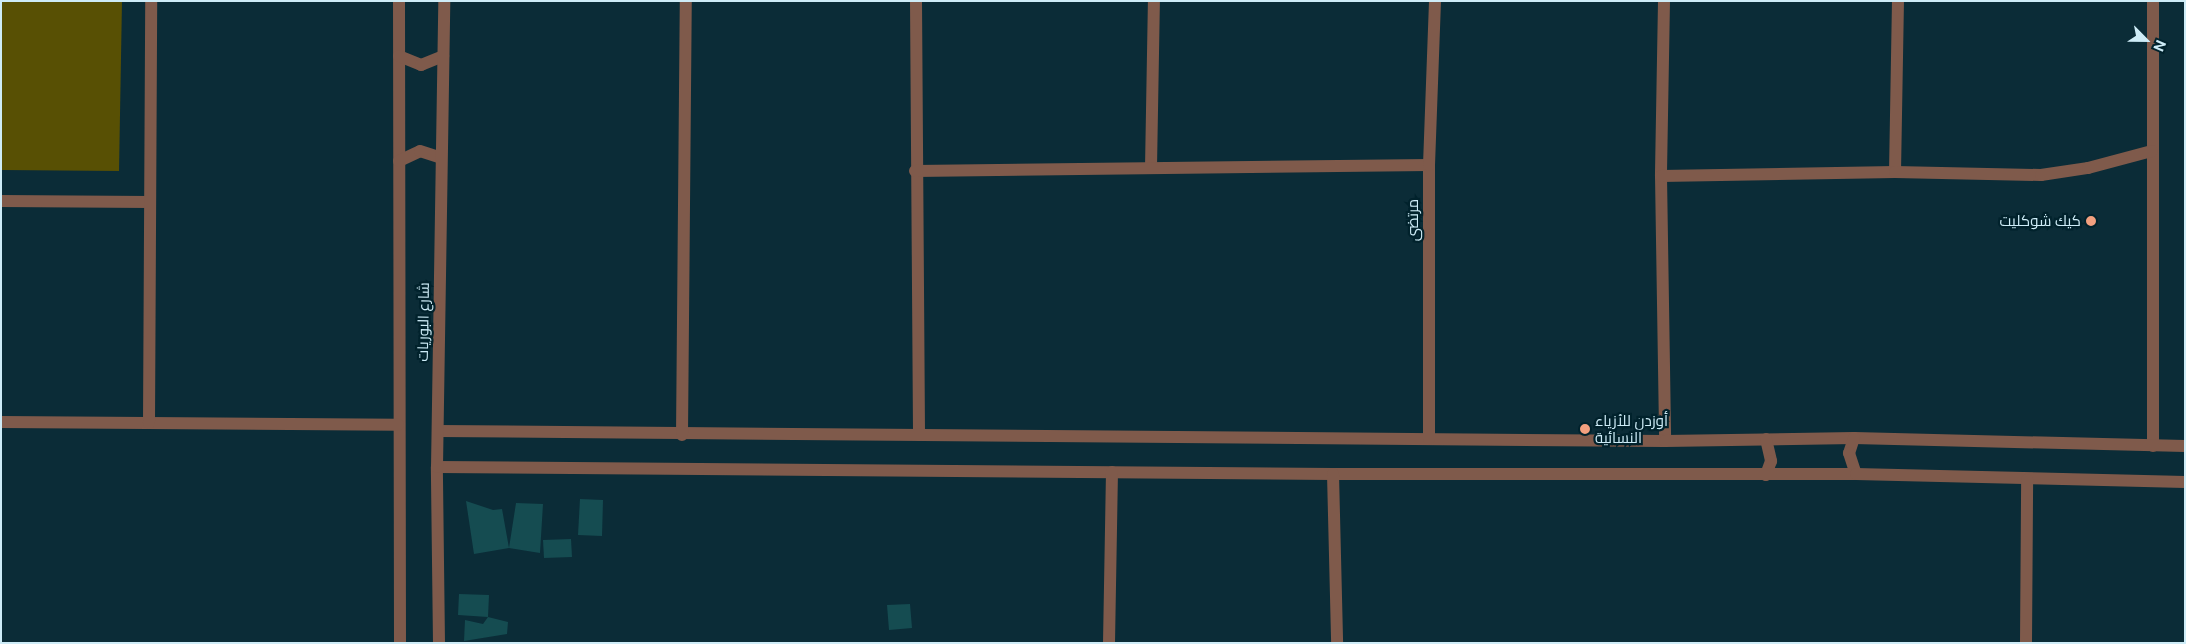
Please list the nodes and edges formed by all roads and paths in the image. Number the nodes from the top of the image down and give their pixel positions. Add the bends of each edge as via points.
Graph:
1 (151, 1) edge
2 (399, 1) edge
3 (444, 1) edge
4 (686, 1) edge
5 (916, 1) edge
6 (1154, 1) edge
7 (1435, 1) edge
8 (1664, 1) edge
9 (1898, 1) edge
10 (2153, 1) edge
11 (399, 56) junction
12 (443, 56) junction
13 (2152, 151) junction
14 (441, 158) junction
15 (399, 161) junction
16 (1429, 165) junction
17 (1151, 168) junction
18 (916, 171) junction
19 (1895, 172) junction
20 (1661, 176) junction
21 (1, 201) edge
22 (150, 202) junction
23 (1, 422) edge
24 (149, 423) junction
25 (398, 425) junction
26 (438, 430) junction
27 (682, 434) junction
28 (919, 435) junction
29 (1854, 438) junction
30 (1429, 439) junction
31 (1766, 439) junction
32 (1665, 441) junction
33 (2153, 446) junction
34 (2185, 446) edge
35 (437, 467) junction
36 (1112, 472) junction
37 (1333, 474) junction
38 (1856, 474) junction
39 (1766, 475) junction
40 (2027, 480) junction
41 (2185, 482) edge
42 (400, 643) edge
43 (439, 643) edge
44 (1108, 643) edge
45 (1337, 643) edge
46 (2026, 643) edge

1 - 22 street
2 - 11 street, شارع البوريات
3 - 12 street, شارع البوريات
4 - 27 street
5 - 18 street
6 - 17 street
7 - 16 street, مرتضى
8 - 20 street
9 - 19 street
10 - 13 street
11 - 12 street via 421,65
11 - 15 street, شارع البوريات
12 - 14 street, شارع البوريات
13 - 19 street via 2088,168 2040,174
13 - 33 street
14 - 15 street via 420,151
14 - 26 street, شارع البوريات
15 - 25 street, شارع البوريات
16 - 17 street
16 - 30 street, مرتضى
17 - 18 street
18 - 28 street
19 - 20 street
20 - 32 street
21 - 22 street
22 - 24 street
23 - 24 street
24 - 25 street
25 - 42 street, شارع البوريات
26 - 27 street
26 - 35 street, شارع البوريات
27 - 28 street
28 - 30 street
29 - 31 street
29 - 33 street
29 - 38 street via 1849,453
30 - 32 street
31 - 32 street
31 - 39 street via 1771,460
33 - 34 street
35 - 36 street
35 - 43 street, شارع البوريات
36 - 37 street
36 - 44 street
37 - 39 street
37 - 45 street
38 - 39 street
38 - 40 street
40 - 41 street
40 - 46 street

